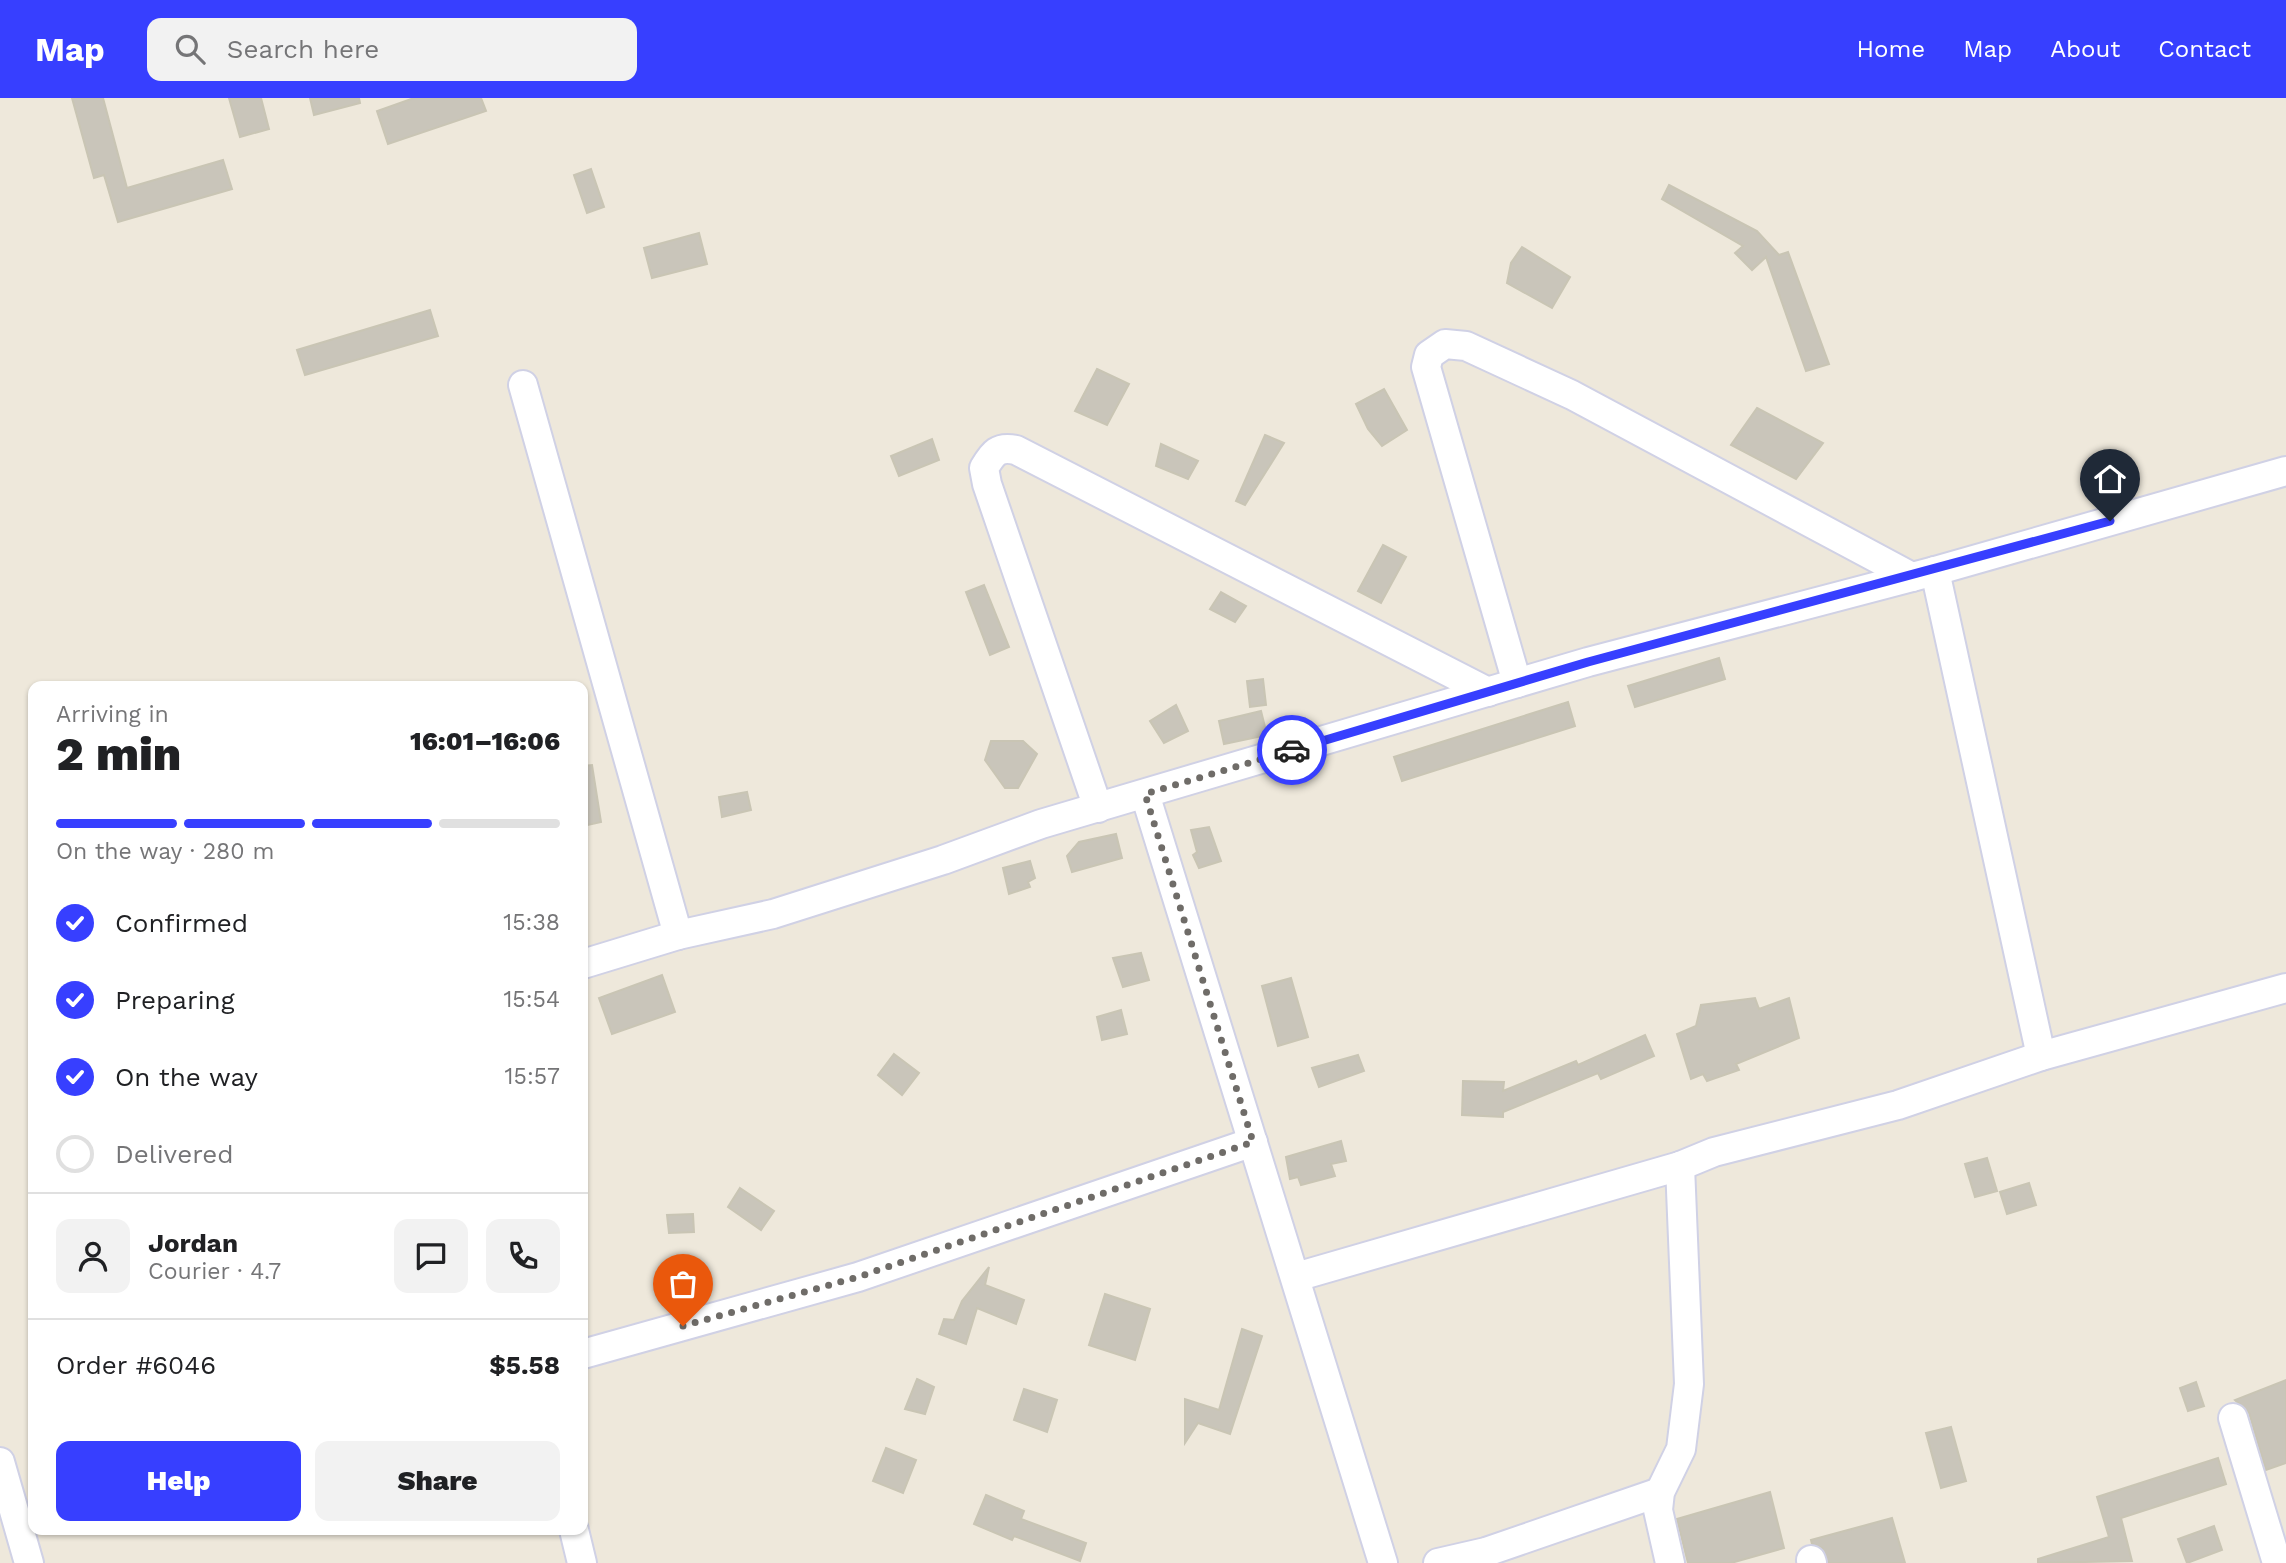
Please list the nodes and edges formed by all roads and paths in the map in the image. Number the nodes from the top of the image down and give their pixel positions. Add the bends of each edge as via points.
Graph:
1 (523, 384) dead end
2 (2286, 471) edge
3 (1923, 574) junction
4 (1517, 683) junction
5 (1488, 692) junction
6 (1145, 794) junction
7 (1098, 808) junction
8 (678, 935) junction
9 (588, 962) edge
10 (2286, 988) edge
11 (2040, 1056) junction
12 (1253, 1142) junction
13 (1680, 1166) junction
14 (1296, 1277) junction
15 (588, 1353) edge
16 (2232, 1418) dead end
17 (0, 1462) edge
18 (1660, 1493) junction
19 (26, 1523) edge
20 (575, 1535) edge
21 (29, 1563) edge
22 (582, 1563) edge
23 (1382, 1563) edge
24 (1438, 1563) edge
25 (1670, 1563) edge
26 (2277, 1563) edge

1 - 8 street
2 - 3 street
3 - 4 street
3 - 4 street via 1572,394 1466,346 1445,344 1429,355 1426,367
3 - 11 street
4 - 5 street
5 - 6 street
5 - 7 street via 1003,447 984,468 987,484
6 - 7 street
6 - 12 street
7 - 8 street via 773,914
8 - 9 street
10 - 11 street
11 - 13 street via 1898,1105 1714,1152
12 - 14 street
12 - 15 street via 858,1277
13 - 14 street
13 - 18 street via 1689,1384 1681,1449
14 - 23 street
16 - 26 street
17 - 19 street
18 - 24 street via 1486,1552
18 - 25 street via 1658,1510
19 - 21 street
20 - 22 street

